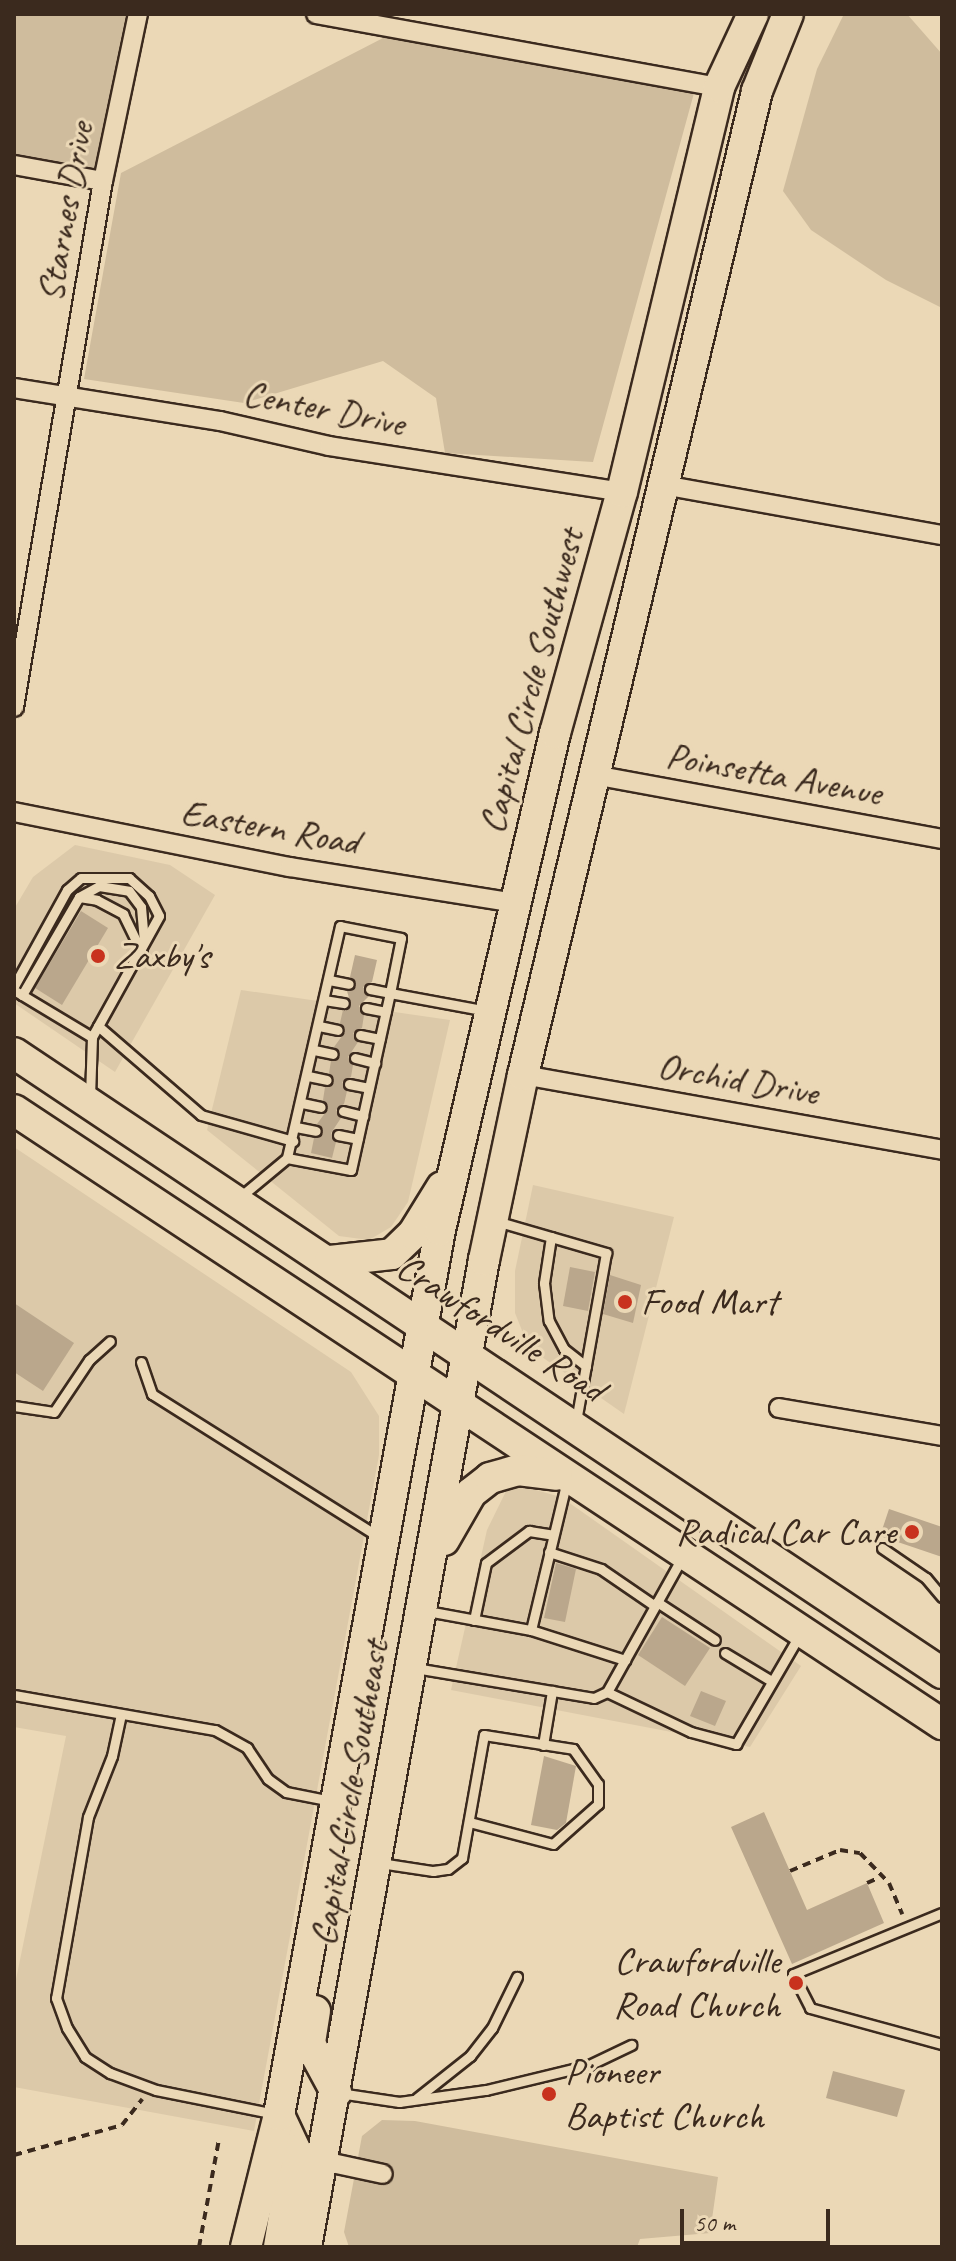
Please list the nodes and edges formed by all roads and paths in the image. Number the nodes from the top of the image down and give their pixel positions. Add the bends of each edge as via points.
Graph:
1 (138, 14) edge
2 (316, 14) edge
3 (753, 14) edge
4 (788, 14) edge
5 (719, 87) junction
6 (14, 165) edge
7 (103, 181) junction
8 (14, 388) edge
9 (70, 396) junction
10 (663, 485) junction
11 (622, 492) junction
12 (942, 535) edge
13 (23, 594) edge
14 (14, 707) edge
15 (594, 775) junction
16 (14, 812) edge
17 (942, 839) edge
18 (79, 897) junction
19 (515, 903) junction
20 (142, 953) junction
21 (329, 980) junction
22 (349, 984) dead end
23 (370, 989) dead end
24 (17, 990) edge
25 (390, 993) junction
26 (324, 1000) junction
27 (344, 1003) dead end
28 (366, 1008) dead end
29 (491, 1011) junction
30 (386, 1012) junction
31 (98, 1026) junction
32 (319, 1026) junction
33 (338, 1030) dead end
34 (360, 1035) dead end
35 (92, 1037) junction
36 (380, 1039) junction
37 (314, 1050) junction
38 (14, 1053) edge
39 (333, 1054) dead end
40 (355, 1058) dead end
41 (375, 1063) junction
42 (523, 1075) junction
43 (308, 1076) junction
44 (327, 1080) dead end
45 (349, 1084) dead end
46 (369, 1088) junction
47 (90, 1103) junction
48 (302, 1103) junction
49 (321, 1107) dead end
50 (14, 1110) edge
51 (343, 1111) dead end
52 (363, 1116) junction
53 (296, 1127) junction
54 (316, 1131) dead end
55 (338, 1135) dead end
56 (358, 1139) junction
57 (293, 1141) junction
58 (942, 1150) edge
59 (287, 1158) junction
60 (455, 1165) junction
61 (238, 1200) junction
62 (492, 1219) junction
63 (551, 1237) junction
64 (330, 1261) junction
65 (423, 1322) junction
66 (110, 1341) dead end
67 (468, 1352) junction
68 (141, 1362) dead end
69 (586, 1366) junction
70 (414, 1376) junction
71 (460, 1405) junction
72 (14, 1406) edge
73 (779, 1408) dead end
74 (576, 1425) junction
75 (942, 1436) edge
76 (568, 1477) junction
77 (553, 1535) junction
78 (386, 1541) junction
79 (882, 1548) dead end
80 (549, 1552) junction
81 (683, 1555) junction
82 (431, 1563) junction
83 (942, 1597) edge
84 (656, 1604) junction
85 (422, 1611) junction
86 (474, 1620) junction
87 (531, 1630) junction
88 (801, 1632) junction
89 (715, 1640) dead end
90 (725, 1653) dead end
91 (625, 1660) junction
92 (412, 1667) junction
93 (942, 1671) edge
94 (770, 1680) junction
95 (552, 1691) junction
96 (607, 1692) junction
97 (14, 1695) edge
98 (121, 1714) junction
99 (942, 1724) edge
100 (543, 1745) junction
101 (338, 1802) junction
102 (469, 1822) junction
103 (376, 1863) junction
104 (790, 1871) dead end
105 (878, 1878) junction
106 (867, 1883) dead end
107 (942, 1913) edge
108 (908, 1927) junction
109 (310, 1951) junction
110 (517, 1977) dead end
111 (942, 2044) edge
112 (631, 2045) dead end
113 (151, 2088) junction
114 (336, 2092) junction
115 (414, 2100) junction
116 (279, 2115) junction
117 (219, 2139) dead end
118 (14, 2155) edge
119 (323, 2161) junction
120 (383, 2174) dead end
121 (199, 2247) edge
122 (246, 2247) edge
123 (279, 2247) edge
124 (306, 2247) edge

1 - 7 street, Starnes Drive
2 - 5 street
3 - 5 main road, Capital Circle Southwest
4 - 10 main road, Capital Circle Southwest via 757,91
5 - 11 main road, Capital Circle Southwest
6 - 7 street
7 - 9 street, Starnes Drive
8 - 9 street, Center Drive
9 - 11 street, Center Drive via 329,446
9 - 13 street, Starnes Drive
10 - 12 street
10 - 15 main road, Capital Circle Southwest
11 - 19 main road, Capital Circle Southwest
13 - 14 street, Starnes Drive
15 - 17 street, Poinsetta Avenue
15 - 42 main road, Capital Circle Southwest
16 - 19 street, Eastern Road via 290,867
18 - 20 lane via 123,914
18 - 20 lane via 99,886 129,891 141,907 146,927
18 - 24 lane
19 - 29 main road, Capital Circle Southwest
20 - 24 lane via 159,916 149,896 129,878 81,878 67,890
20 - 31 lane
21 - 22 lane
21 - 25 lane via 340,926 401,938
21 - 26 lane
23 - 25 lane
24 - 35 lane
25 - 29 lane
25 - 30 lane
26 - 27 lane
26 - 32 lane
28 - 30 lane
29 - 60 main road, Capital Circle Southwest
30 - 36 lane
31 - 35 lane
31 - 57 lane via 201,1115
32 - 33 lane
32 - 37 lane
34 - 36 lane
35 - 47 lane
36 - 41 lane
37 - 39 lane
37 - 43 lane
38 - 47 main road, Crawfordville Road
40 - 41 lane
41 - 46 lane
42 - 58 street, Orchid Drive
42 - 62 main road, Capital Circle Southwest
43 - 44 lane
43 - 48 lane
45 - 46 lane
46 - 52 lane
47 - 61 main road, Crawfordville Road
48 - 49 lane
48 - 53 lane
50 - 70 main road
51 - 52 lane
52 - 56 lane
53 - 54 lane
53 - 57 lane
55 - 56 lane
56 - 59 lane via 351,1170
57 - 59 lane
59 - 61 lane via 249,1184
60 - 64 main road via 400,1248 373,1260
60 - 65 main road, Capital Circle Southwest
61 - 64 main road, Crawfordville Road
62 - 63 lane
62 - 67 main road, Capital Circle Southwest
63 - 69 lane via 544,1283 549,1321 564,1349
63 - 69 lane via 606,1253
64 - 65 main road, Crawfordville Road
65 - 67 main road, Crawfordville Road
65 - 70 main road, Capital Circle Southwest
66 - 72 lane via 89,1360 54,1412
67 - 71 main road, Capital Circle Southeast
67 - 74 main road, Crawfordville Road
68 - 78 lane via 152,1394
69 - 74 lane
70 - 71 main road
70 - 78 main road, Capital Circle Southeast
71 - 76 main road
71 - 82 main road, Capital Circle Southeast
73 - 75 street
74 - 93 main road, Crawfordville Road
76 - 77 lane
76 - 81 main road
76 - 82 main road via 518,1470 490,1478 471,1493
77 - 80 lane
77 - 86 lane via 529,1531 486,1563
78 - 101 main road, Capital Circle Southeast
79 - 83 lane via 926,1578
80 - 84 lane via 601,1569
80 - 87 lane
81 - 84 lane
81 - 88 main road
82 - 85 main road, Capital Circle Southeast
84 - 89 lane
84 - 91 lane
85 - 86 lane
85 - 92 main road, Capital Circle Southeast
86 - 87 lane
87 - 91 lane
88 - 94 lane
88 - 99 main road
90 - 94 lane
91 - 96 lane
92 - 95 lane
92 - 103 main road, Capital Circle Southeast
94 - 96 lane via 766,1698 736,1744 691,1732
95 - 96 lane via 594,1698
95 - 100 lane
97 - 98 lane
98 - 101 lane via 233,1736 268,1779 286,1792
98 - 113 lane via 112,1756 88,1817 56,1998 85,2057
100 - 102 lane via 484,1735
100 - 102 lane via 573,1749 598,1784 598,1804 553,1844
101 - 109 main road, Capital Circle Southeast
102 - 103 lane via 462,1858 448,1869
103 - 114 main road, Capital Circle Southeast
104 - 105 path via 850,1850 868,1858
105 - 106 path
105 - 108 path via 889,1883
107 - 108 lane
108 - 111 lane via 793,1974 810,2008
109 - 114 main road via 320,1982 310,2044
109 - 116 main road, Capital Circle Southeast
110 - 115 lane via 492,2028 470,2056
112 - 115 lane via 547,2077
113 - 116 lane
113 - 118 path via 122,2125
114 - 115 lane
114 - 119 main road, Capital Circle Southeast
116 - 122 main road, Capital Circle Southeast
116 - 123 main road via 295,2150
117 - 121 path
119 - 120 street
119 - 124 main road, Capital Circle Southeast

